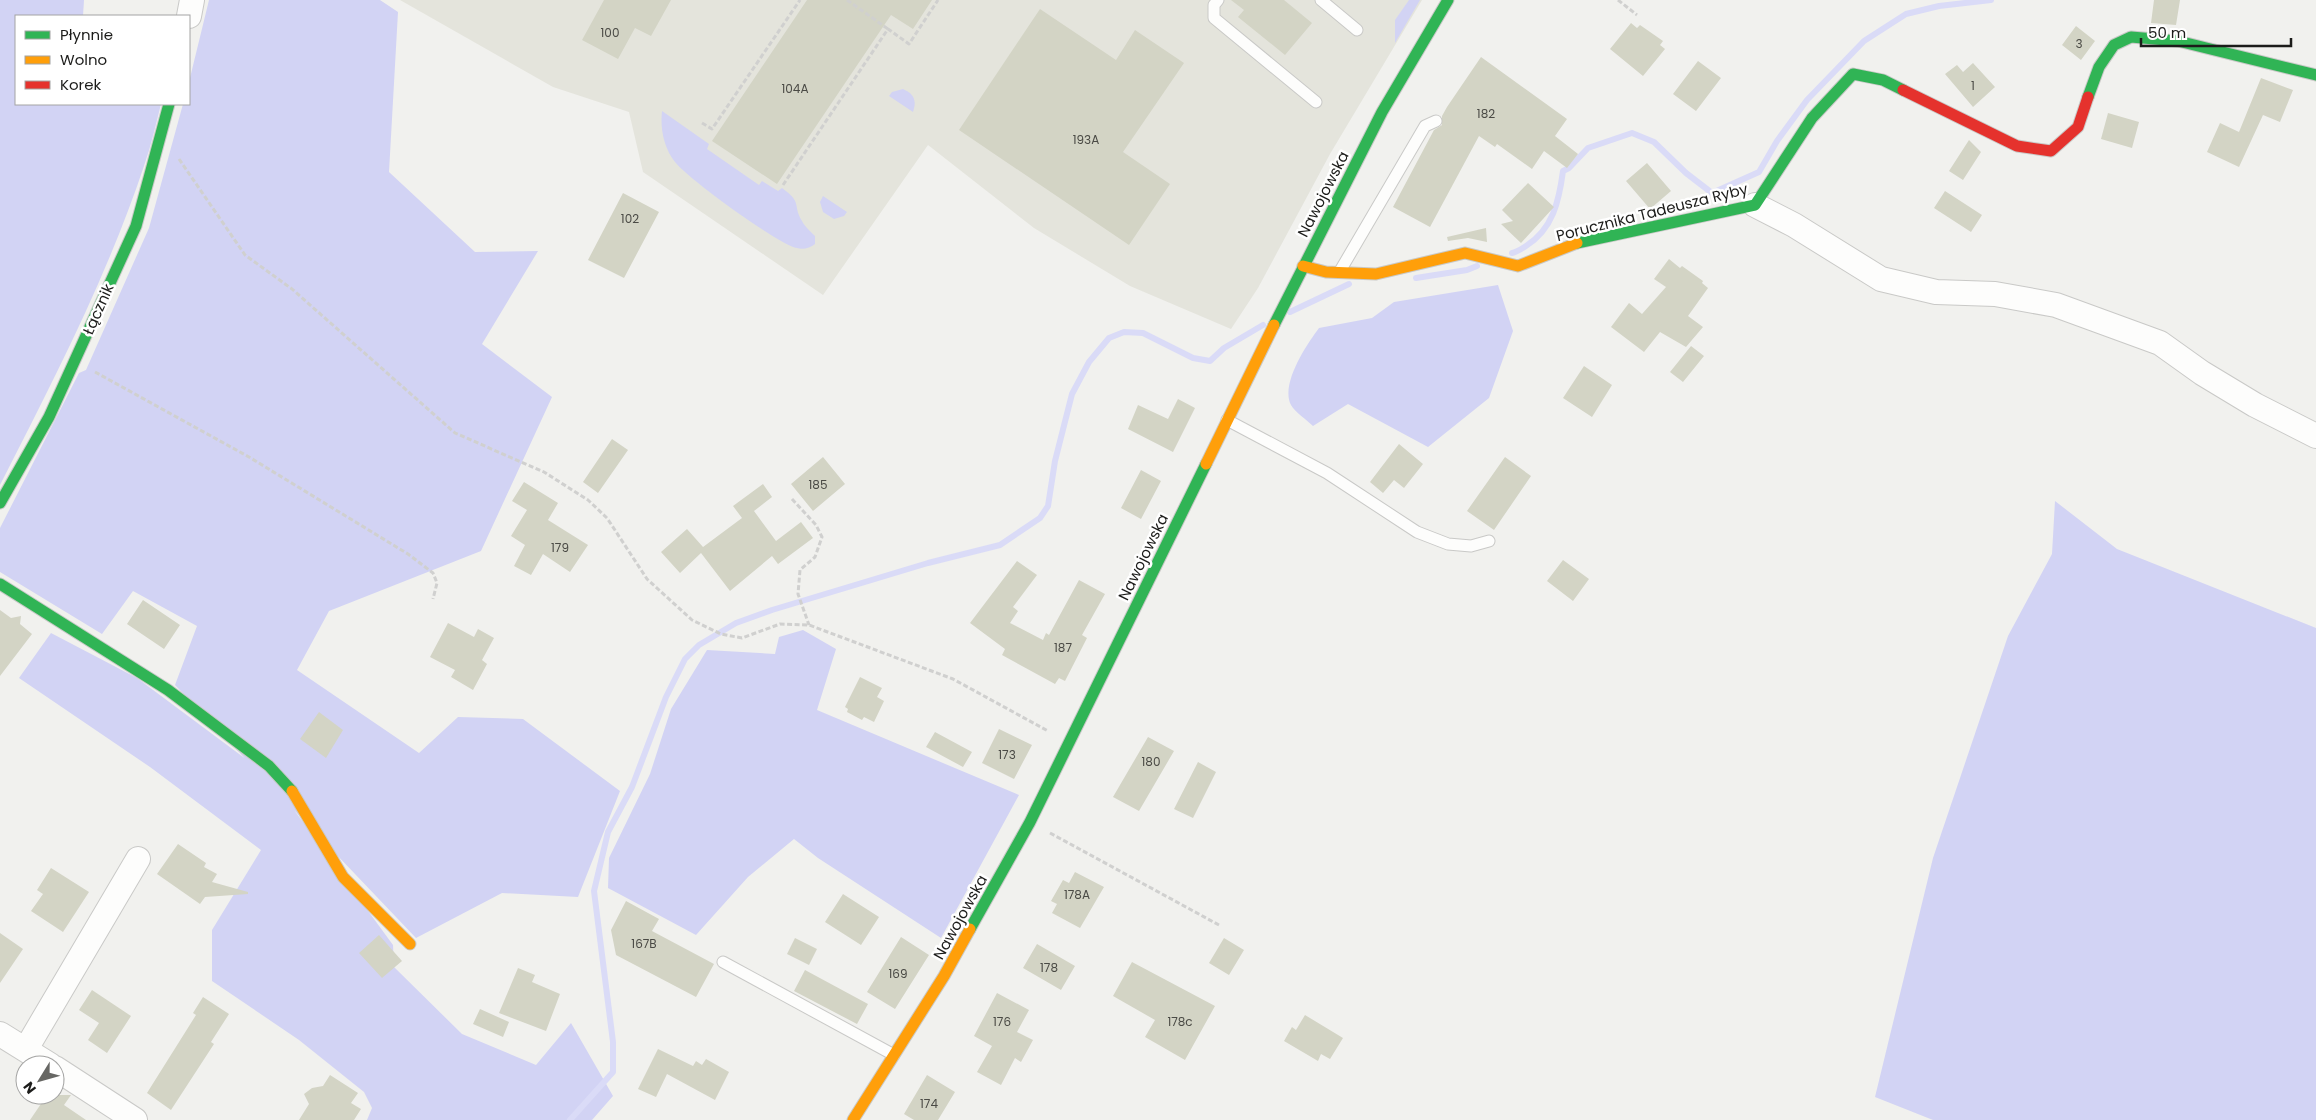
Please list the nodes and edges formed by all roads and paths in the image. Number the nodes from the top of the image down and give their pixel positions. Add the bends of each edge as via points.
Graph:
1 (192, 0) edge
2 (800, 0) edge
3 (847, 0) edge
4 (938, 0) edge
5 (1218, 0) edge
6 (1321, 0) edge
7 (1448, 0) edge
8 (1618, 0) edge
9 (189, 15) edge
10 (1637, 15) dead end
11 (888, 29) junction
12 (1357, 30) dead end
13 (2316, 75) edge
14 (1316, 102) dead end
15 (169, 105) edge
16 (1436, 121) dead end
17 (702, 122) dead end
18 (158, 142) junction
19 (783, 184) dead end
20 (1755, 205) junction
21 (1303, 266) junction
22 (1339, 272) junction
23 (74, 361) junction
24 (1227, 420) junction
25 (2316, 436) edge
26 (792, 498) dead end
27 (0, 503) edge
28 (1489, 541) dead end
29 (0, 584) edge
30 (433, 599) dead end
31 (809, 625) junction
32 (1068, 743) junction
33 (1030, 822) junction
34 (138, 860) dead end
35 (1219, 925) dead end
36 (410, 944) dead end
37 (722, 962) dead end
38 (0, 1034) edge
39 (26, 1049) junction
40 (35, 1055) edge
41 (894, 1055) junction
42 (65, 1074) edge
43 (135, 1120) edge
44 (853, 1120) edge

1 - 9 street
2 - 17 path via 712,130
3 - 11 path
4 - 11 path via 909,44
5 - 14 lane via 1214,5 1214,18
6 - 12 lane
7 - 21 street, Nawojowska via 1382,112
8 - 10 path
11 - 19 path
13 - 20 street, Porucznika Tadeusza Ryby via 2178,42 2131,37 2114,45 2099,67 2078,128 2051,151 2017,146 1883,80 1853,74 1812,118
15 - 18 street, Łącznik
16 - 22 lane via 1425,126
18 - 23 street, Łącznik via 136,226
18 - 31 path via 174,153 202,189 217,217 245,255 292,289 455,433 544,472 588,500 607,518 647,579 698,623 742,638 780,624
20 - 22 street, Porucznika Tadeusza Ryby via 1576,243 1518,266 1465,253 1376,274
20 - 25 street via 1882,279 1936,292 1995,294 2056,305 2160,343 2255,406
21 - 22 street, Porucznika Tadeusza Ryby
21 - 24 street, Nawojowska
23 - 27 street, Łącznik via 49,418
23 - 30 path via 249,456 408,554 433,574 437,583
24 - 28 lane via 1327,472 1417,532 1448,544 1471,546
24 - 32 street, Nawojowska
26 - 31 path via 816,525 822,537 815,557 800,570 798,594
29 - 36 street via 168,690 269,766 291,790 343,877
31 - 32 path via 953,679
32 - 33 street, Nawojowska
33 - 35 path
33 - 41 street, Nawojowska via 944,976
34 - 39 street
37 - 41 lane
38 - 39 street
39 - 40 street
41 - 44 street, Nawojowska
42 - 43 street

